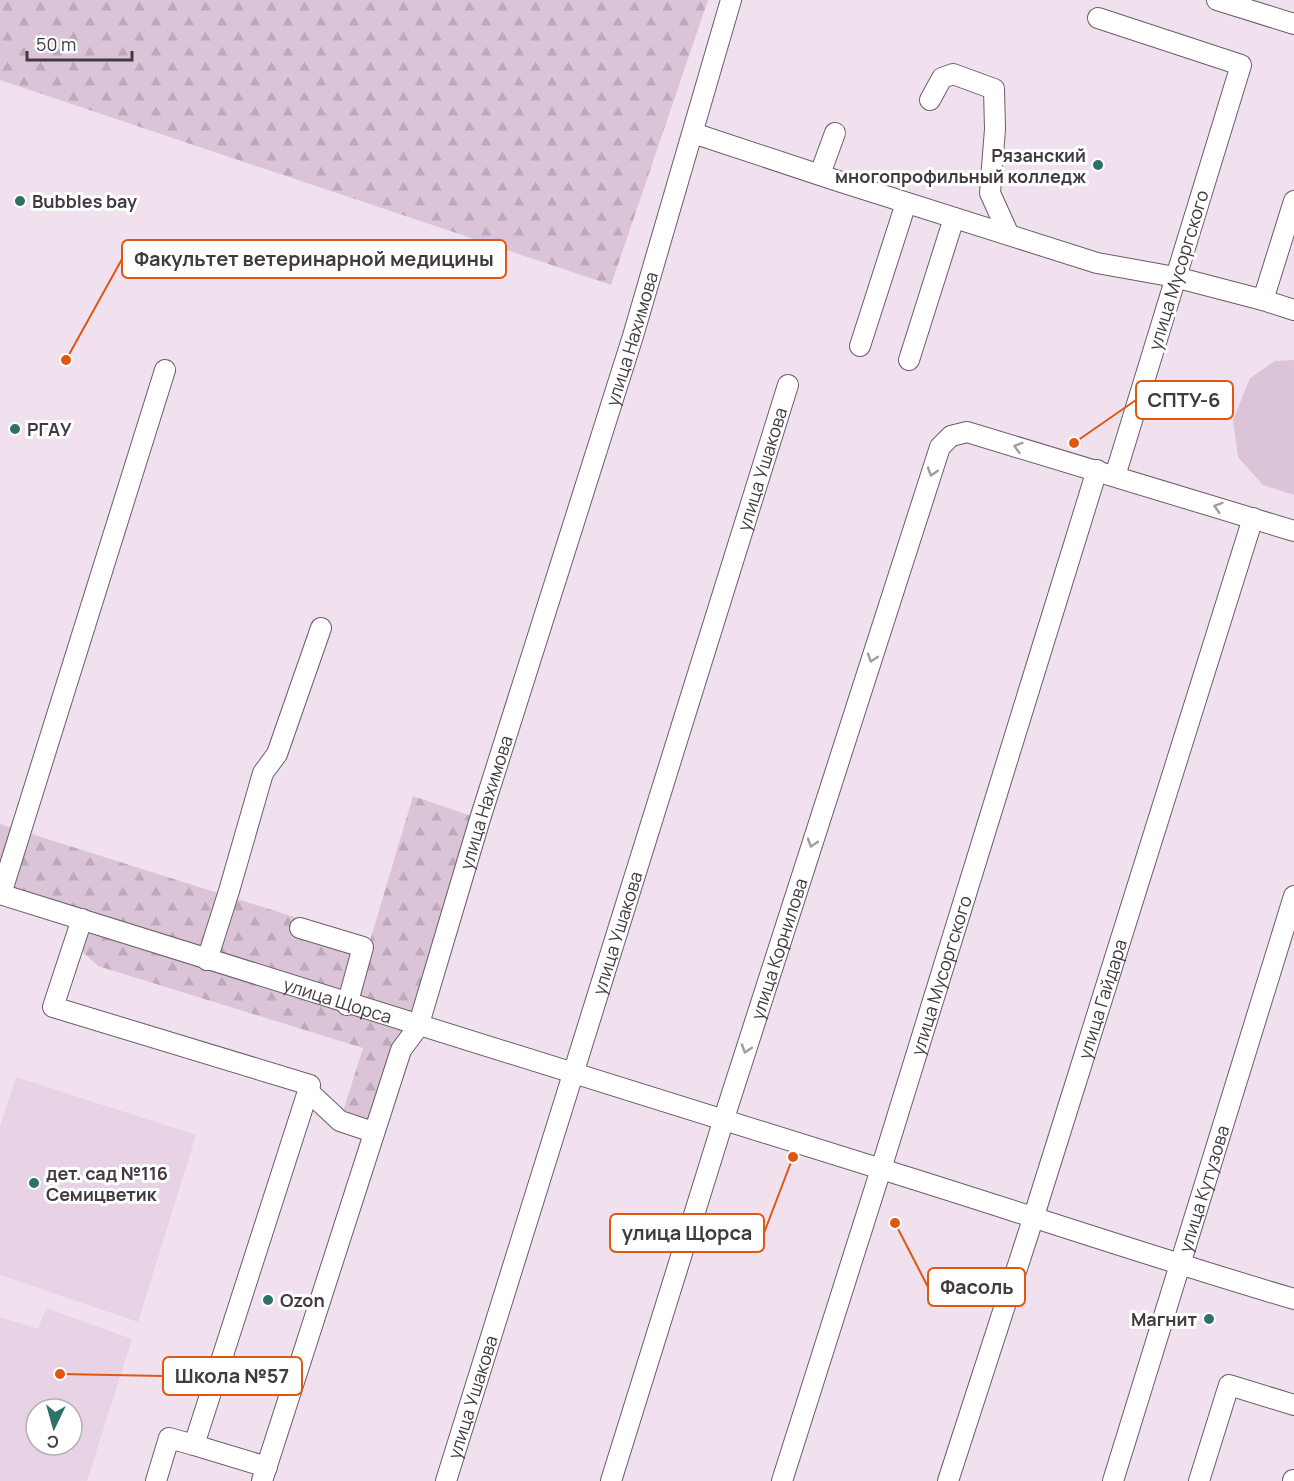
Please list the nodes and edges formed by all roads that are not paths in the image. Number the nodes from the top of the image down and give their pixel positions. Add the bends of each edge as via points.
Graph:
1 (731, 0) edge
2 (1217, 0) edge
3 (1098, 18) dead end
4 (1294, 24) edge
5 (930, 100) dead end
6 (693, 133) junction
7 (835, 133) dead end
8 (820, 174) junction
9 (1294, 201) edge
10 (906, 203) junction
11 (954, 218) junction
12 (1009, 235) junction
13 (1175, 277) junction
14 (1263, 300) junction
15 (1294, 310) edge
16 (860, 346) dead end
17 (909, 360) dead end
18 (165, 370) dead end
19 (788, 385) dead end
20 (1106, 473) junction
21 (1253, 518) junction
22 (1294, 531) edge
23 (321, 628) dead end
24 (1, 894) edge
25 (1294, 896) edge
26 (82, 920) junction
27 (300, 928) dead end
28 (207, 960) junction
29 (347, 1005) junction
30 (418, 1027) junction
31 (573, 1075) junction
32 (309, 1092) junction
33 (723, 1122) junction
34 (373, 1132) junction
35 (881, 1169) junction
36 (1033, 1219) junction
37 (1179, 1265) junction
38 (1294, 1299) edge
39 (1294, 1405) edge
40 (194, 1445) junction
41 (265, 1474) edge
42 (156, 1481) edge
43 (446, 1481) edge
44 (611, 1481) edge
45 (782, 1481) edge
46 (948, 1481) edge
47 (1113, 1481) edge
48 (1199, 1481) edge

1 - 6 street, улица Нахимова
2 - 4 street
3 - 13 street, улица Мусоргского via 1241,65
5 - 12 street via 942,78 953,74 994,89 990,193
6 - 8 street
6 - 30 street, улица Нахимова
7 - 8 street
8 - 10 street
9 - 14 street
10 - 11 street
10 - 16 street
11 - 12 street
11 - 17 street
12 - 13 street via 1097,263
13 - 14 street
13 - 20 street, улица Мусоргского
14 - 15 street
18 - 24 street
19 - 31 street, улица Ушакова
21 -> 20 street
20 -> 33 street, улица Корнилова via 967,432 951,436 940,447
20 - 35 street, улица Мусоргского
21 - 22 street
21 - 36 street, улица Гайдара
23 - 28 street via 277,754 263,773
24 - 26 street, улица Щорса
25 - 37 street, улица Кутузова
26 - 28 street, улица Щорса
26 - 32 street via 53,1007 310,1085
27 - 29 street via 363,947
28 - 29 street, улица Щорса
29 - 30 street, улица Щорса
30 - 31 street, улица Щорса
30 - 34 street, улица Нахимова via 401,1050
31 - 33 street, улица Щорса
31 - 43 street, улица Ушакова
32 - 34 street via 340,1121
32 - 40 street
33 - 35 street, улица Щорса
33 - 44 street, улица Корнилова
34 - 41 street, улица Нахимова
35 - 36 street, улица Щорса
35 - 45 street, улица Мусоргского
36 - 37 street, улица Щорса
36 - 46 street, улица Гайдара
37 - 38 street, улица Щорса
37 - 47 street, улица Кутузова
39 - 48 street via 1229,1385
40 - 41 street
40 - 42 street via 169,1438

